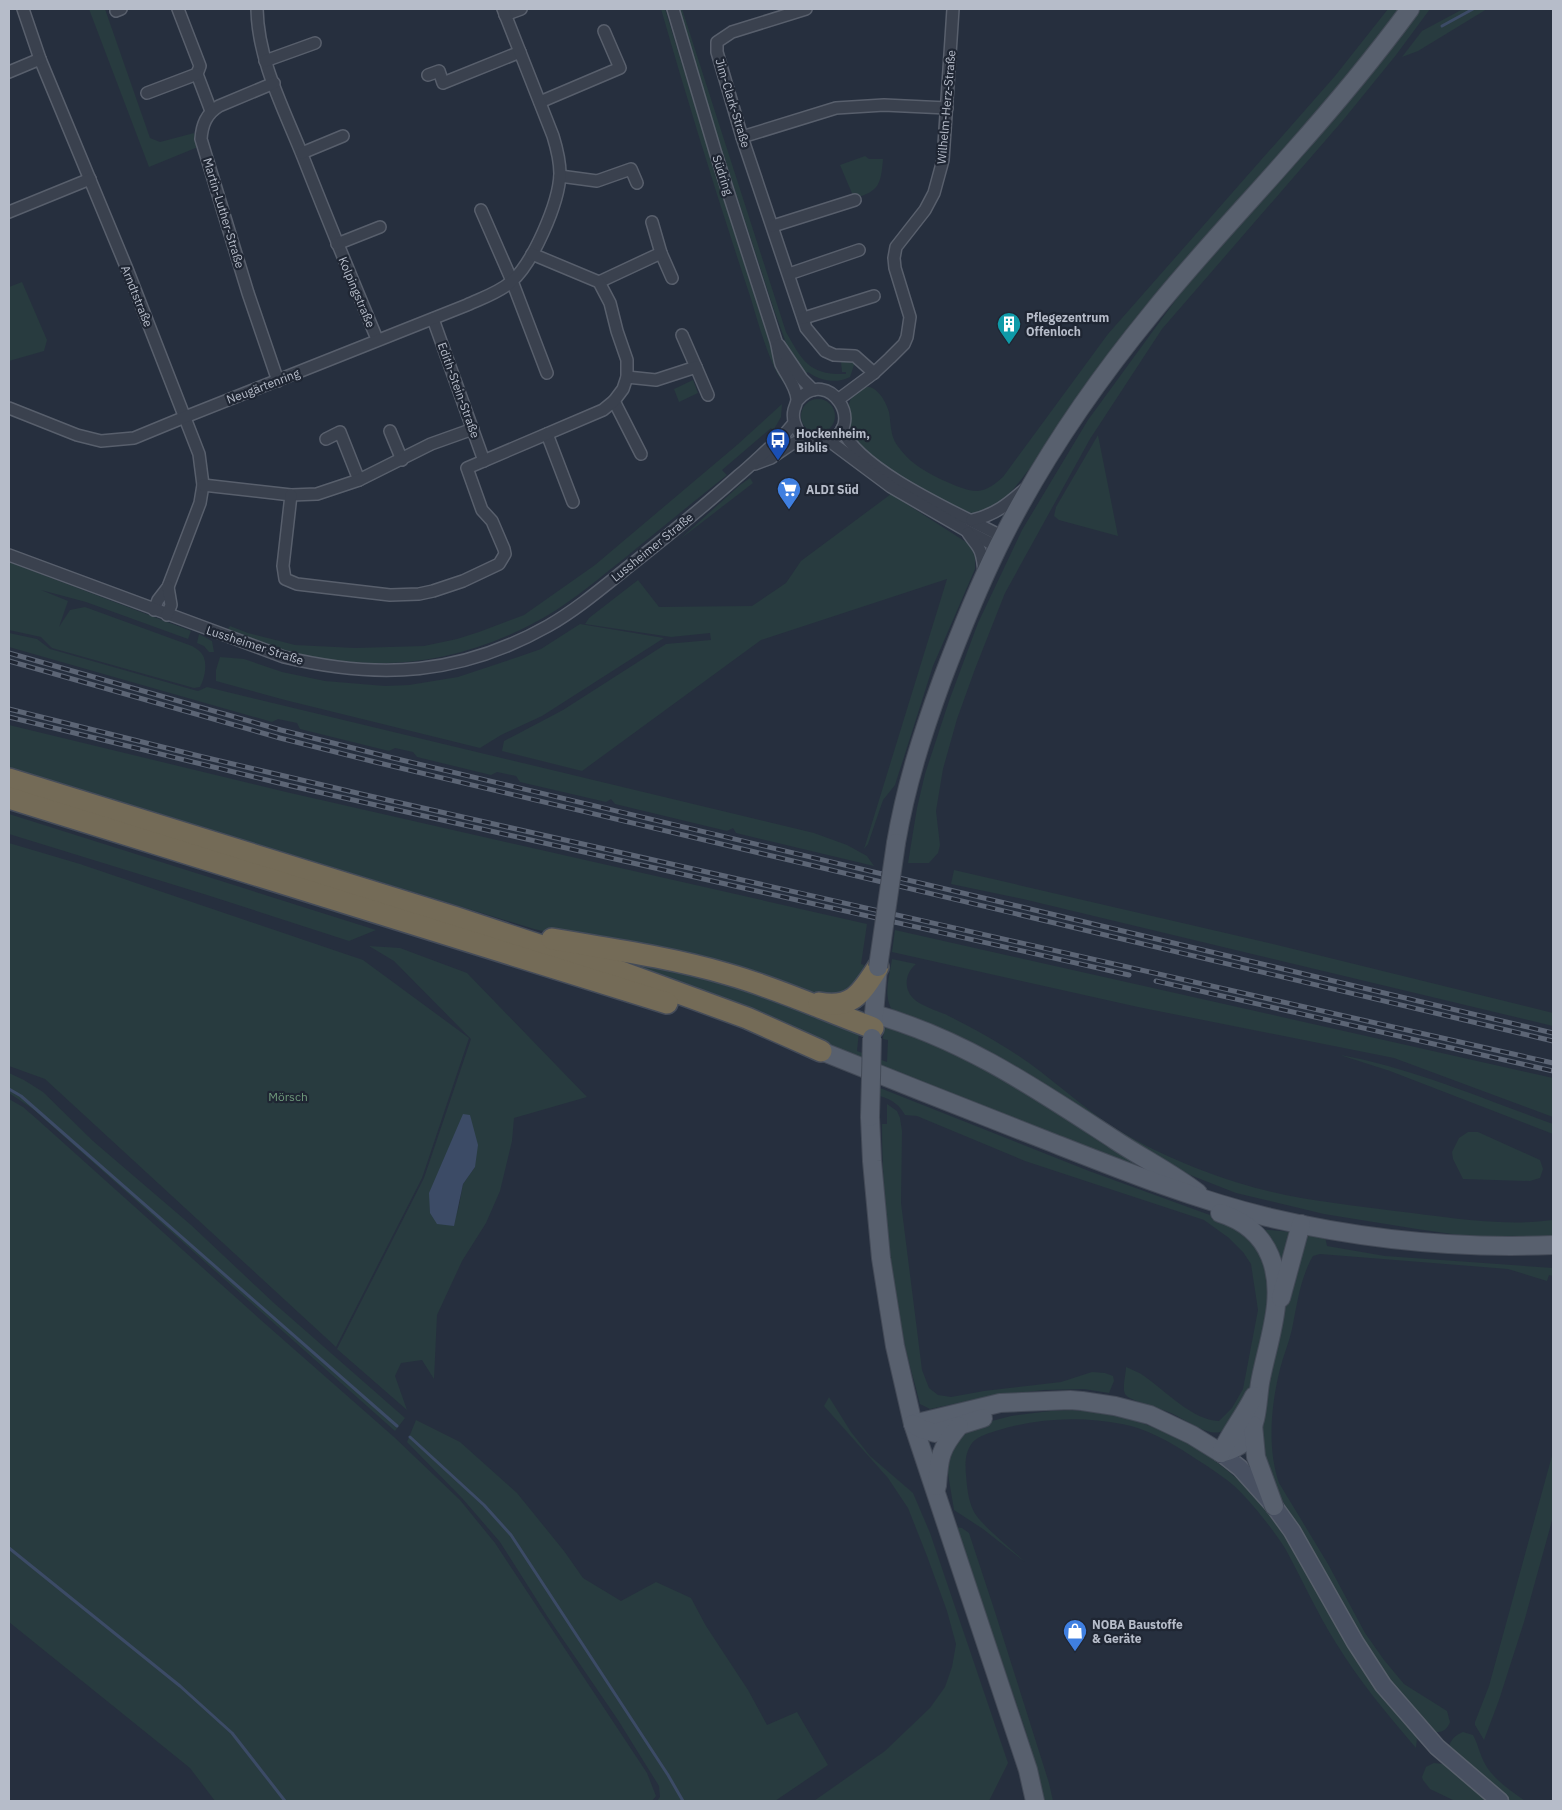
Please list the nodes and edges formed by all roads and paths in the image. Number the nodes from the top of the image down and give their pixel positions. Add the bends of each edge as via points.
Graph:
1 (23, 9) edge
2 (178, 9) edge
3 (257, 9) edge
4 (521, 9) edge
5 (672, 9) edge
6 (806, 9) edge
7 (953, 9) edge
8 (1410, 9) edge
9 (504, 12) edge
10 (604, 31) dead end
11 (315, 43) dead end
12 (520, 52) junction
13 (40, 58) junction
14 (265, 61) junction
15 (9, 72) edge
16 (197, 74) junction
17 (428, 75) dead end
18 (274, 83) junction
19 (147, 94) dead end
20 (540, 102) junction
21 (948, 108) junction
22 (211, 111) junction
23 (343, 136) dead end
24 (742, 137) junction
25 (302, 154) junction
26 (560, 176) junction
27 (90, 179) junction
28 (637, 183) dead end
29 (855, 200) dead end
30 (481, 210) dead end
31 (9, 212) edge
32 (652, 222) dead end
33 (774, 226) junction
34 (380, 227) dead end
35 (337, 244) junction
36 (859, 250) dead end
37 (661, 253) junction
38 (532, 254) junction
39 (789, 274) junction
40 (672, 278) dead end
41 (512, 281) junction
42 (599, 282) junction
43 (874, 296) dead end
44 (804, 318) junction
45 (434, 319) junction
46 (682, 335) dead end
47 (377, 340) junction
48 (776, 341) junction
49 (696, 367) junction
50 (547, 373) dead end
51 (874, 373) junction
52 (626, 377) junction
53 (278, 381) junction
54 (813, 390) junction
55 (708, 395) dead end
56 (839, 399) junction
57 (614, 401) junction
58 (797, 402) junction
59 (9, 408) edge
60 (185, 416) junction
61 (794, 423) junction
62 (842, 428) junction
63 (473, 429) junction
64 (390, 431) dead end
65 (547, 434) junction
66 (326, 438) dead end
67 (805, 438) junction
68 (828, 440) junction
69 (641, 454) dead end
70 (402, 460) junction
71 (484, 461) junction
72 (751, 466) junction
73 (1036, 479) junction
74 (360, 480) junction
75 (203, 485) junction
76 (290, 495) junction
77 (573, 502) dead end
78 (970, 526) junction
79 (1001, 542) junction
80 (9, 555) edge
81 (984, 576) junction
82 (168, 587) junction
83 (154, 610) junction
84 (168, 615) junction
85 (9, 779) edge
86 (9, 798) edge
87 (454, 916) junction
88 (878, 967) junction
89 (806, 1001) junction
90 (873, 1027) junction
91 (821, 1051) junction
92 (1180, 1192) junction
93 (1207, 1199) junction
94 (1301, 1224) junction
95 (1553, 1245) edge
96 (1275, 1312) junction
97 (1260, 1384) junction
98 (1021, 1403) junction
99 (913, 1424) junction
100 (1253, 1425) junction
101 (960, 1426) junction
102 (1221, 1453) junction
103 (937, 1496) junction
104 (1274, 1506) junction
105 (1035, 1801) edge
106 (1500, 1801) edge

1 - 13 street, Arndtstraße
2 - 16 street via 200,66
3 - 14 street, Kolpingstraße
4 - 9 street, Neugärtenring
5 - 48 street, Südring
6 - 24 street, Jim-Clark-Straße via 732,32 717,42 717,52
7 - 21 street, Wilhelm-Herz-Straße
8 - 73 main road via 1322,119 1152,312 1111,365
9 - 12 street, Neugärtenring
10 - 20 street via 620,68
11 - 14 street
12 - 17 street via 443,83 439,71
12 - 20 street, Neugärtenring
13 - 15 street
13 - 27 street, Arndtstraße
14 - 18 street, Kolpingstraße
16 - 19 street
16 - 22 street
18 - 22 street
18 - 25 street, Kolpingstraße
20 - 26 street, Neugärtenring via 559,156
21 - 24 street via 884,105 836,108
21 - 51 street, Wilhelm-Herz-Straße via 944,160 934,193 896,247 894,258 910,317 907,337 898,352
22 - 53 street, Martin-Luther-Straße via 204,122 201,139
23 - 25 street
24 - 33 street, Jim-Clark-Straße
25 - 35 street, Kolpingstraße
26 - 28 street via 597,181 632,169
26 - 38 street, Neugärtenring via 555,200
27 - 31 street
27 - 60 street, Arndtstraße
29 - 33 street
30 - 41 street
32 - 37 street
33 - 39 street, Jim-Clark-Straße
34 - 35 street, Kolpingstraße
35 - 47 street, Kolpingstraße
36 - 39 street
37 - 40 street
37 - 42 street
38 - 41 street, Neugärtenring
38 - 42 street
39 - 44 street, Jim-Clark-Straße
41 - 45 street, Neugärtenring via 500,291
41 - 50 street
42 - 52 street via 610,302 628,360
43 - 44 street
44 - 51 street, Jim-Clark-Straße via 811,336 825,351 855,356
45 - 47 street, Neugärtenring
45 - 63 street, Edith-Stein-Straße
46 - 49 street
47 - 53 street, Neugärtenring
48 - 54 street, Südring
48 - 58 street, Südring via 781,364
49 - 52 street via 656,380
49 - 55 street
51 - 56 street, Wilhelm-Herz-Straße
52 - 57 street via 623,389
53 - 60 street, Neugärtenring
54 - 56 street via 831,393
54 - 58 street
56 - 62 street via 844,408
57 - 65 street via 603,410
57 - 69 street
58 - 61 street, Südring
59 - 60 street, Neugärtenring via 101,441 134,438
60 - 75 street, Arndtstraße via 199,454
61 - 67 street
61 - 72 street, Lussheimer Straße
62 - 68 street
62 - 78 street via 851,444 875,465
63 - 70 street via 432,444
63 - 71 street, Edith-Stein-Straße
64 - 70 street
65 - 71 street
65 - 77 street
66 - 74 street via 340,432
67 - 68 street via 821,442
67 - 72 street, Lussheimer Straße
68 - 78 street via 891,487
70 - 74 street
71 - 76 street via 467,468 482,510 498,531 504,554 494,567 433,592 390,594 297,584 285,579 283,566
72 - 84 street, Lussheimer Straße via 579,606 521,640 460,663 387,671 318,665 259,649
73 - 78 street via 1007,505
73 - 79 main road
74 - 76 street via 317,494
75 - 76 street
75 - 82 street, Arndtstraße via 200,503
78 - 79 street
78 - 81 street via 980,552
79 - 81 main road
80 - 83 street, Lussheimer Straße
81 - 88 main road, bridge via 954,648 907,786
82 - 83 street, Arndtstraße
82 - 84 street, Arndtstraße via 171,605
83 - 84 street, Lussheimer Straße
85 - 87 highway
86 - 91 highway
87 - 89 highway via 514,932 694,965 752,981
87 - 91 highway via 747,1018
88 - 89 highway via 855,997 843,1004
88 - 90 main road
89 - 90 highway
90 - 93 main road via 893,1019 968,1050 1016,1076
90 - 99 main road, bridge via 870,1116 881,1258 895,1346
91 - 92 main road
92 - 93 main road
92 - 96 main road via 1244,1223 1263,1242 1275,1271
93 - 94 main road
94 - 95 main road via 1410,1241
94 - 96 main road via 1284,1291
96 - 97 main road
97 - 100 main road
97 - 102 main road
98 - 99 main road via 1000,1403
98 - 101 main road
98 - 102 main road via 1070,1400 1114,1406 1165,1422
99 - 101 main road via 935,1433
99 - 103 main road
100 - 102 main road via 1242,1443
100 - 104 main road via 1256,1458
101 - 103 main road via 945,1443 939,1462
102 - 104 street via 1240,1468
103 - 105 main road via 1028,1770
104 - 106 street via 1382,1685 1437,1747

